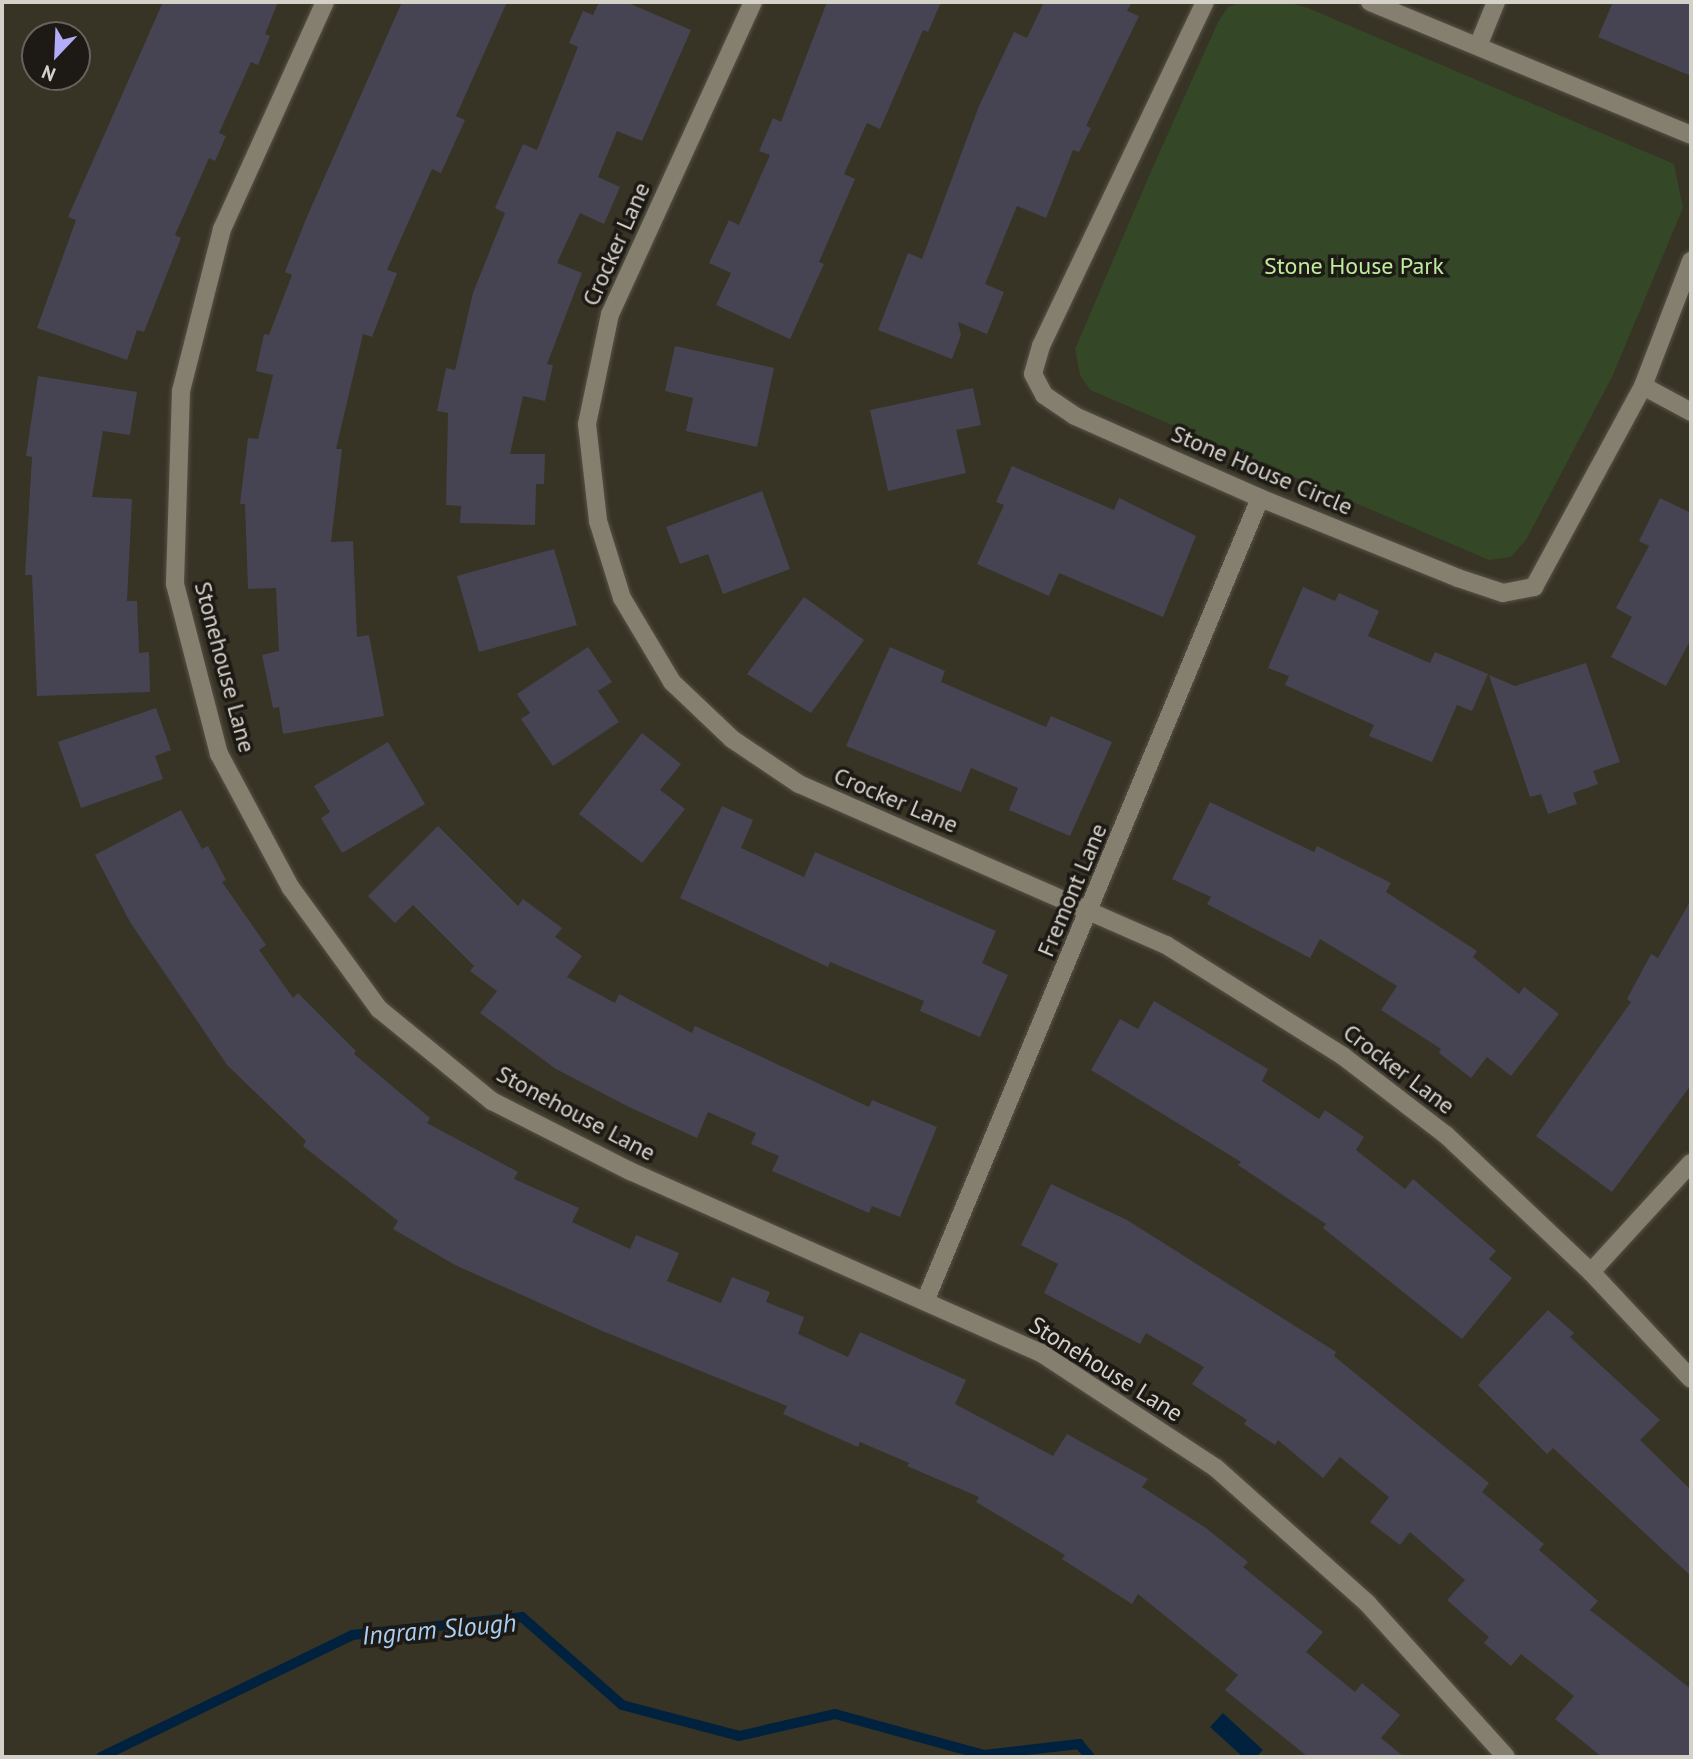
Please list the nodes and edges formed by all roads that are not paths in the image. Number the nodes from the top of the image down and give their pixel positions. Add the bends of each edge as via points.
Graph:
1 (325, 2) edge
2 (752, 2) edge
3 (1205, 2) edge
4 (1370, 2) edge
5 (1496, 2) edge
6 (1478, 46) junction
7 (1691, 135) edge
8 (1691, 261) edge
9 (1643, 386) junction
10 (1691, 412) edge
11 (1260, 498) junction
12 (1091, 910) junction
13 (1691, 1163) edge
14 (1591, 1272) junction
15 (926, 1299) junction
16 (1691, 1379) edge
17 (1506, 1757) edge

1 - 15 street, Stonehouse Lane via 222,229 181,391 175,584 219,754 290,888 379,1009 492,1101 630,1171
2 - 12 street, Crocker Lane via 610,314 587,424 598,520 622,598 673,682 732,739 799,784
3 - 11 street, Stone House Circle via 1041,346 1032,374 1044,395 1075,416
4 - 6 street
5 - 6 street
6 - 7 street
8 - 9 street, Stone House Circle
9 - 10 street
9 - 11 street, Stone House Circle via 1534,587 1503,593
11 - 12 street, Fremont Lane
12 - 14 street, Crocker Lane via 1166,945 1343,1056 1446,1135
12 - 15 street, Fremont Lane
13 - 14 street
14 - 16 street, Crocker Lane
15 - 17 street, Stonehouse Lane via 1041,1353 1216,1468 1367,1603

